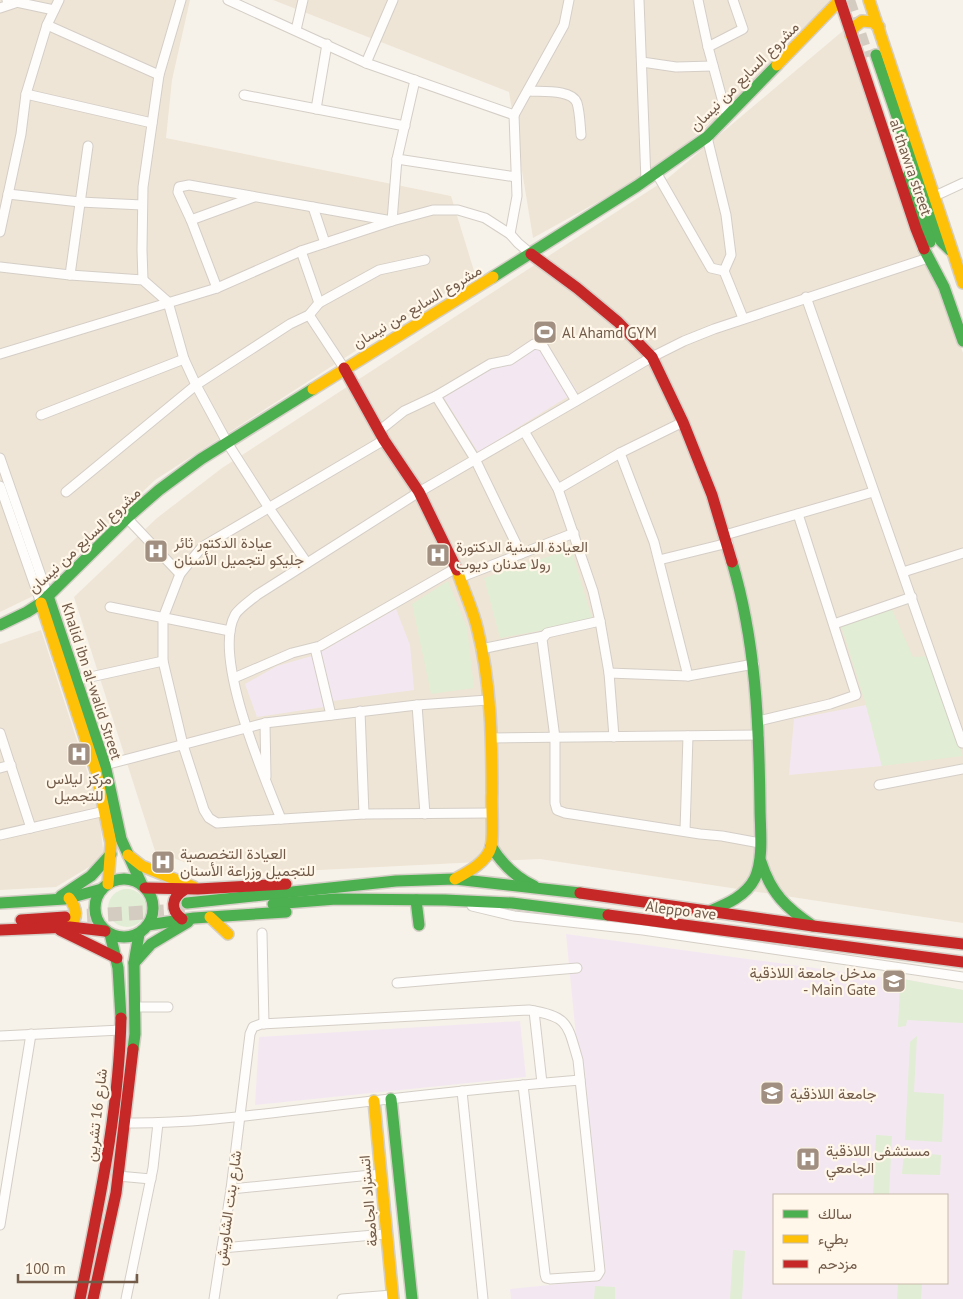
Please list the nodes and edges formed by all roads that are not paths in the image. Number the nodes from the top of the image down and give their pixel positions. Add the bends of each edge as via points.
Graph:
1 (59, 0) edge
2 (181, 0) edge
3 (228, 0) edge
4 (303, 0) edge
5 (393, 0) edge
6 (569, 0) edge
7 (638, 0) edge
8 (698, 0) edge
9 (732, 0) edge
10 (840, 0) edge
11 (869, 0) edge
12 (11, 1) edge
13 (0, 8) edge
14 (54, 10) junction
15 (47, 25) junction
16 (879, 26) junction
17 (296, 30) junction
18 (852, 35) junction
19 (326, 44) junction
20 (708, 47) junction
21 (642, 62) junction
22 (366, 63) junction
23 (713, 66) junction
24 (159, 75) junction
25 (416, 80) junction
26 (528, 91) junction
27 (26, 94) junction
28 (244, 95) dead end
29 (316, 109) junction
30 (514, 115) junction
31 (727, 117) junction
32 (152, 123) junction
33 (405, 126) junction
34 (581, 135) dead end
35 (707, 137) junction
36 (88, 146) dead end
37 (398, 159) junction
38 (657, 174) junction
39 (516, 177) junction
40 (646, 181) junction
41 (963, 183) edge
42 (8, 194) junction
43 (254, 196) junction
44 (935, 196) junction
45 (80, 202) junction
46 (142, 206) junction
47 (313, 207) junction
48 (191, 220) junction
49 (392, 221) junction
50 (0, 232) edge
51 (510, 234) junction
52 (325, 243) junction
53 (301, 251) junction
54 (531, 254) junction
55 (957, 256) edge
56 (928, 258) junction
57 (425, 260) dead end
58 (0, 267) edge
59 (724, 271) junction
60 (70, 275) junction
61 (143, 280) junction
62 (963, 283) edge
63 (217, 288) junction
64 (806, 297) junction
65 (168, 302) junction
66 (319, 303) junction
67 (310, 314) junction
68 (743, 318) junction
69 (963, 341) edge
70 (0, 354) edge
71 (652, 357) junction
72 (184, 360) junction
73 (344, 368) junction
74 (196, 385) junction
75 (436, 396) junction
76 (576, 401) junction
77 (41, 415) dead end
78 (684, 422) junction
79 (524, 431) junction
80 (381, 436) junction
81 (228, 444) junction
82 (620, 453) junction
83 (0, 458) edge
84 (475, 459) junction
85 (0, 486) edge
86 (558, 488) junction
87 (66, 492) dead end
88 (419, 492) junction
89 (873, 492) junction
90 (269, 508) junction
91 (798, 514) junction
92 (126, 518) junction
93 (574, 533) junction
94 (727, 539) junction
95 (963, 553) edge
96 (521, 554) junction
97 (659, 560) junction
98 (307, 563) junction
99 (903, 572) junction
100 (458, 573) junction
101 (180, 574) junction
102 (912, 597) junction
103 (44, 600) junction
104 (110, 607) dead end
105 (163, 618) junction
106 (600, 621) junction
107 (834, 624) junction
108 (0, 625) edge
109 (230, 631) junction
110 (544, 636) junction
111 (315, 648) junction
112 (481, 649) junction
113 (163, 661) junction
114 (754, 664) junction
115 (609, 673) junction
116 (688, 676) junction
117 (234, 678) junction
118 (77, 680) junction
119 (488, 700) junction
120 (417, 705) junction
121 (360, 711) junction
122 (331, 715) junction
123 (758, 721) junction
124 (265, 723) junction
125 (245, 728) junction
126 (0, 733) edge
127 (759, 734) junction
128 (614, 736) junction
129 (688, 736) junction
130 (492, 738) junction
131 (555, 738) junction
132 (962, 743) edge
133 (183, 745) junction
134 (11, 765) junction
135 (105, 765) junction
136 (0, 768) edge
137 (963, 769) edge
138 (266, 782) junction
139 (879, 785) dead end
140 (105, 811) junction
141 (491, 813) junction
142 (364, 814) junction
143 (425, 814) junction
144 (281, 819) junction
145 (31, 828) junction
146 (685, 831) junction
147 (0, 834) edge
148 (760, 843) junction
149 (491, 846) junction
150 (111, 854) junction
151 (128, 855) junction
152 (760, 858) junction
153 (455, 879) junction
154 (396, 881) junction
155 (105, 886) junction
156 (144, 887) junction
157 (538, 887) junction
158 (202, 889) junction
159 (184, 890) junction
160 (394, 899) junction
161 (54, 900) junction
162 (416, 900) junction
163 (445, 900) junction
164 (0, 904) edge
165 (710, 911) junction
166 (0, 912) edge
167 (188, 912) junction
168 (67, 913) junction
169 (210, 917) junction
170 (0, 921) edge
171 (148, 925) junction
172 (419, 925) dead end
173 (813, 926) junction
174 (55, 927) junction
175 (0, 930) edge
176 (108, 933) junction
177 (262, 933) dead end
178 (139, 934) junction
179 (228, 934) dead end
180 (963, 944) edge
181 (117, 958) junction
182 (963, 962) edge
183 (134, 963) junction
184 (577, 968) dead end
185 (963, 977) edge
186 (398, 983) dead end
187 (168, 1007) dead end
188 (134, 1008) junction
189 (534, 1011) junction
190 (264, 1024) junction
191 (121, 1030) junction
192 (31, 1034) junction
193 (0, 1036) edge
194 (580, 1080) junction
195 (542, 1083) junction
196 (523, 1085) junction
197 (462, 1091) junction
198 (391, 1099) junction
199 (374, 1101) junction
200 (241, 1116) junction
201 (125, 1122) junction
202 (158, 1123) junction
203 (381, 1174) junction
204 (118, 1176) junction
205 (151, 1179) junction
206 (101, 1189) junction
207 (231, 1189) junction
208 (116, 1193) junction
209 (0, 1225) edge
210 (386, 1234) junction
211 (222, 1248) junction
212 (392, 1297) edge
213 (80, 1299) edge
214 (93, 1299) edge
215 (126, 1299) edge
216 (214, 1299) edge
217 (342, 1299) edge
218 (412, 1299) edge
219 (483, 1299) edge

1 - 14 street
2 - 24 street
3 - 17 street
4 - 17 street
5 - 22 street
6 - 26 street via 564,25
7 - 21 street
8 - 20 street
9 - 20 street via 743,30
10 - 18 main road, al thawra street
10 - 31 main road, مشروع السابع من نيسان
11 - 16 main road, al thawra street
12 - 13 street
12 - 14 street
14 - 15 street
15 - 24 street
15 - 27 street
16 - 18 main road via 862,21 853,28
16 - 44 main road, al thawra street
17 - 19 street
18 - 56 main road, al thawra street
19 - 22 street
19 - 29 street
20 - 23 street
21 - 23 street via 676,67
21 - 40 street
22 - 25 street
23 - 31 street
24 - 32 street
25 - 30 street
25 - 33 street
26 - 30 street
26 - 34 street via 571,96 576,102
27 - 32 street
27 - 42 street
28 - 29 street
29 - 33 street
30 - 39 street
31 - 35 main road, مشروع السابع من نيسان
32 - 46 street
33 - 37 street
35 - 38 main road, مشروع السابع من نيسان
35 - 59 street via 726,215 731,255
36 - 45 street
37 - 39 street
37 - 49 street
38 - 40 main road, مشروع السابع من نيسان
38 - 59 street via 711,268
39 - 51 street
40 - 54 main road, مشروع السابع من نيسان
41 - 44 street
42 - 45 street
42 - 50 street
43 - 47 street
43 - 48 street
43 - 48 street via 184,184 178,192
44 - 55 main road, al thawra street
45 - 46 street
45 - 60 street
46 - 61 street
47 - 49 street
47 - 52 street
48 - 63 street
49 - 51 street via 433,210 458,210 485,218
49 - 52 street
51 - 54 street
52 - 53 street
53 - 63 street
53 - 66 street
54 - 71 main road via 618,322
54 - 73 main road, مشروع السابع من نيسان
55 - 56 main road via 941,241 936,231 872,56 929,238
55 - 62 main road, al thawra street
56 - 64 street
56 - 69 main road, al thawra street via 944,287
57 - 66 street via 379,270
58 - 60 street
59 - 68 street
60 - 61 street
61 - 65 street
63 - 65 street
64 - 68 street
64 - 89 street
65 - 70 street
65 - 72 street
66 - 67 street
67 - 73 street
67 - 74 street
68 - 71 street
71 - 76 street
71 - 78 main road
72 - 74 street
72 - 77 street
73 - 80 main road
73 - 81 main road, مشروع السابع من نيسان
74 - 81 street
74 - 87 street
75 - 76 street via 490,364 510,360 539,344
75 - 80 street via 404,411
75 - 84 street
76 - 79 street
78 - 82 street
78 - 94 main road
79 - 84 street
79 - 86 street
80 - 88 main road
80 - 90 street
81 - 90 street
81 - 92 main road, مشروع السابع من نيسان via 199,461
82 - 86 street
82 - 97 street
83 - 103 street, Khalid ibn al-walid Street
84 - 88 street
84 - 96 street
85 - 103 street, Khalid ibn al-walid Street
86 - 93 street
88 - 98 street
88 - 100 main road
89 - 91 street
89 - 99 street
90 - 98 street
90 - 101 street via 202,547
91 - 94 street
91 - 107 street
92 - 101 street
92 - 103 main road, مشروع السابع من نيسان
93 - 96 street
93 - 106 street
94 - 97 street
94 - 114 main road
95 - 99 street
96 - 100 street
97 - 116 street
98 - 109 street via 257,595 236,613
99 - 102 street
100 - 111 street
100 - 112 main road via 471,606
101 - 105 street
102 - 107 street
102 - 132 street
103 - 108 main road, مشروع السابع من نيسان
103 - 118 main road, Khalid ibn al-walid Street
103 - 140 main road
104 - 105 street
105 - 109 street
105 - 113 street
106 - 110 street
106 - 115 street
107 - 123 street via 856,695
109 - 117 street
110 - 112 street
110 - 131 street via 542,643
111 - 117 street
111 - 122 street
112 - 119 main road
113 - 118 street
113 - 133 street
114 - 116 street
114 - 123 main road
115 - 116 street
115 - 128 street
117 - 125 street
118 - 135 main road, Khalid ibn al-walid Street
119 - 120 street
119 - 130 main road
120 - 121 street
120 - 143 street
121 - 122 street
121 - 142 street
122 - 124 street
123 - 127 main road
124 - 125 street
124 - 138 street
125 - 133 street
125 - 138 street
126 - 134 street
127 - 129 street
127 - 148 main road
128 - 129 street
128 - 131 street
129 - 146 street
130 - 131 street
130 - 141 main road
131 - 146 street via 557,810
133 - 135 street
133 - 144 street via 204,810 213,821 222,824
134 - 136 street
134 - 145 street
135 - 151 main road, Khalid ibn al-walid Street via 121,839
137 - 139 street
138 - 144 street
140 - 145 street
140 - 150 main road
141 - 143 street
141 - 149 main road
142 - 143 street
142 - 144 street
145 - 147 street
146 - 148 street
148 - 152 main road
149 - 153 main road via 476,866
149 - 157 main road via 510,871
150 - 155 main road
150 - 161 main road via 82,883
151 - 156 main road, Khalid ibn al-walid Street
151 - 158 main road via 142,866
152 - 165 main road via 758,873 744,893 731,903
152 - 173 main road via 764,875 780,902
153 - 154 main road, Aleppo ave
153 - 157 main road, Aleppo ave
154 - 158 main road
154 - 167 main road
155 - 156 main road via 125,879
155 - 168 main road via 86,895
155 - 176 main road via 95,903 95,911 96,918
156 - 159 main road
156 - 171 main road via 154,907
157 - 165 main road, Aleppo ave
158 - 159 main road
159 - 167 main road via 178,892 172,904 177,916
160 - 162 main road, Aleppo ave
160 - 167 main road via 336,899
160 - 169 main road via 352,906
161 - 164 main road
161 - 168 main road
162 - 163 main road, Aleppo ave
162 - 172 main road
163 - 182 main road, Aleppo ave via 512,903
163 - 185 street via 514,916 643,930
165 - 173 main road, Aleppo ave
166 - 168 main road
167 - 169 main road
167 - 171 main road
167 - 183 main road via 153,941
168 - 170 main road
168 - 174 main road
168 - 176 main road
169 - 179 main road
171 - 178 main road
173 - 180 main road, Aleppo ave
174 - 175 main road
174 - 181 main road
176 - 178 main road via 123,938
176 - 181 main road, شارع 16 تشرين
177 - 190 street
178 - 183 main road, شارع 16 تشرين
181 - 191 main road, شارع 16 تشرين
183 - 188 main road, شارع 16 تشرين
184 - 186 street
187 - 188 street
188 - 201 main road, شارع 16 تشرين via 134,1042
189 - 190 street
189 - 194 street via 563,1021 568,1027
189 - 195 street
190 - 200 street, شارع بنت الشاويش via 253,1027 250,1034
191 - 192 street
191 - 206 main road, شارع 16 تشرين
192 - 193 street
192 - 209 street
194 - 195 street
194 - 196 street via 600,1270 597,1276 546,1278
195 - 196 street
196 - 197 street
197 - 198 street
197 - 219 street
198 - 199 street
198 - 218 main road
199 - 200 street
199 - 203 main road, اتستراد الجامعة
200 - 202 street
200 - 207 street, شارع بنت الشاويش
201 - 202 street
201 - 204 main road, شارع 16 تشرين
202 - 205 street
203 - 207 street
203 - 210 main road, اتستراد الجامعة
204 - 205 street
204 - 208 main road, شارع 16 تشرين
205 - 215 street
206 - 208 main road
206 - 213 main road, شارع 16 تشرين
207 - 211 street, شارع بنت الشاويش
208 - 214 main road, شارع 16 تشرين
210 - 211 street
210 - 212 main road, اتستراد الجامعة
211 - 216 street, شارع بنت الشاويش
212 - 217 street

